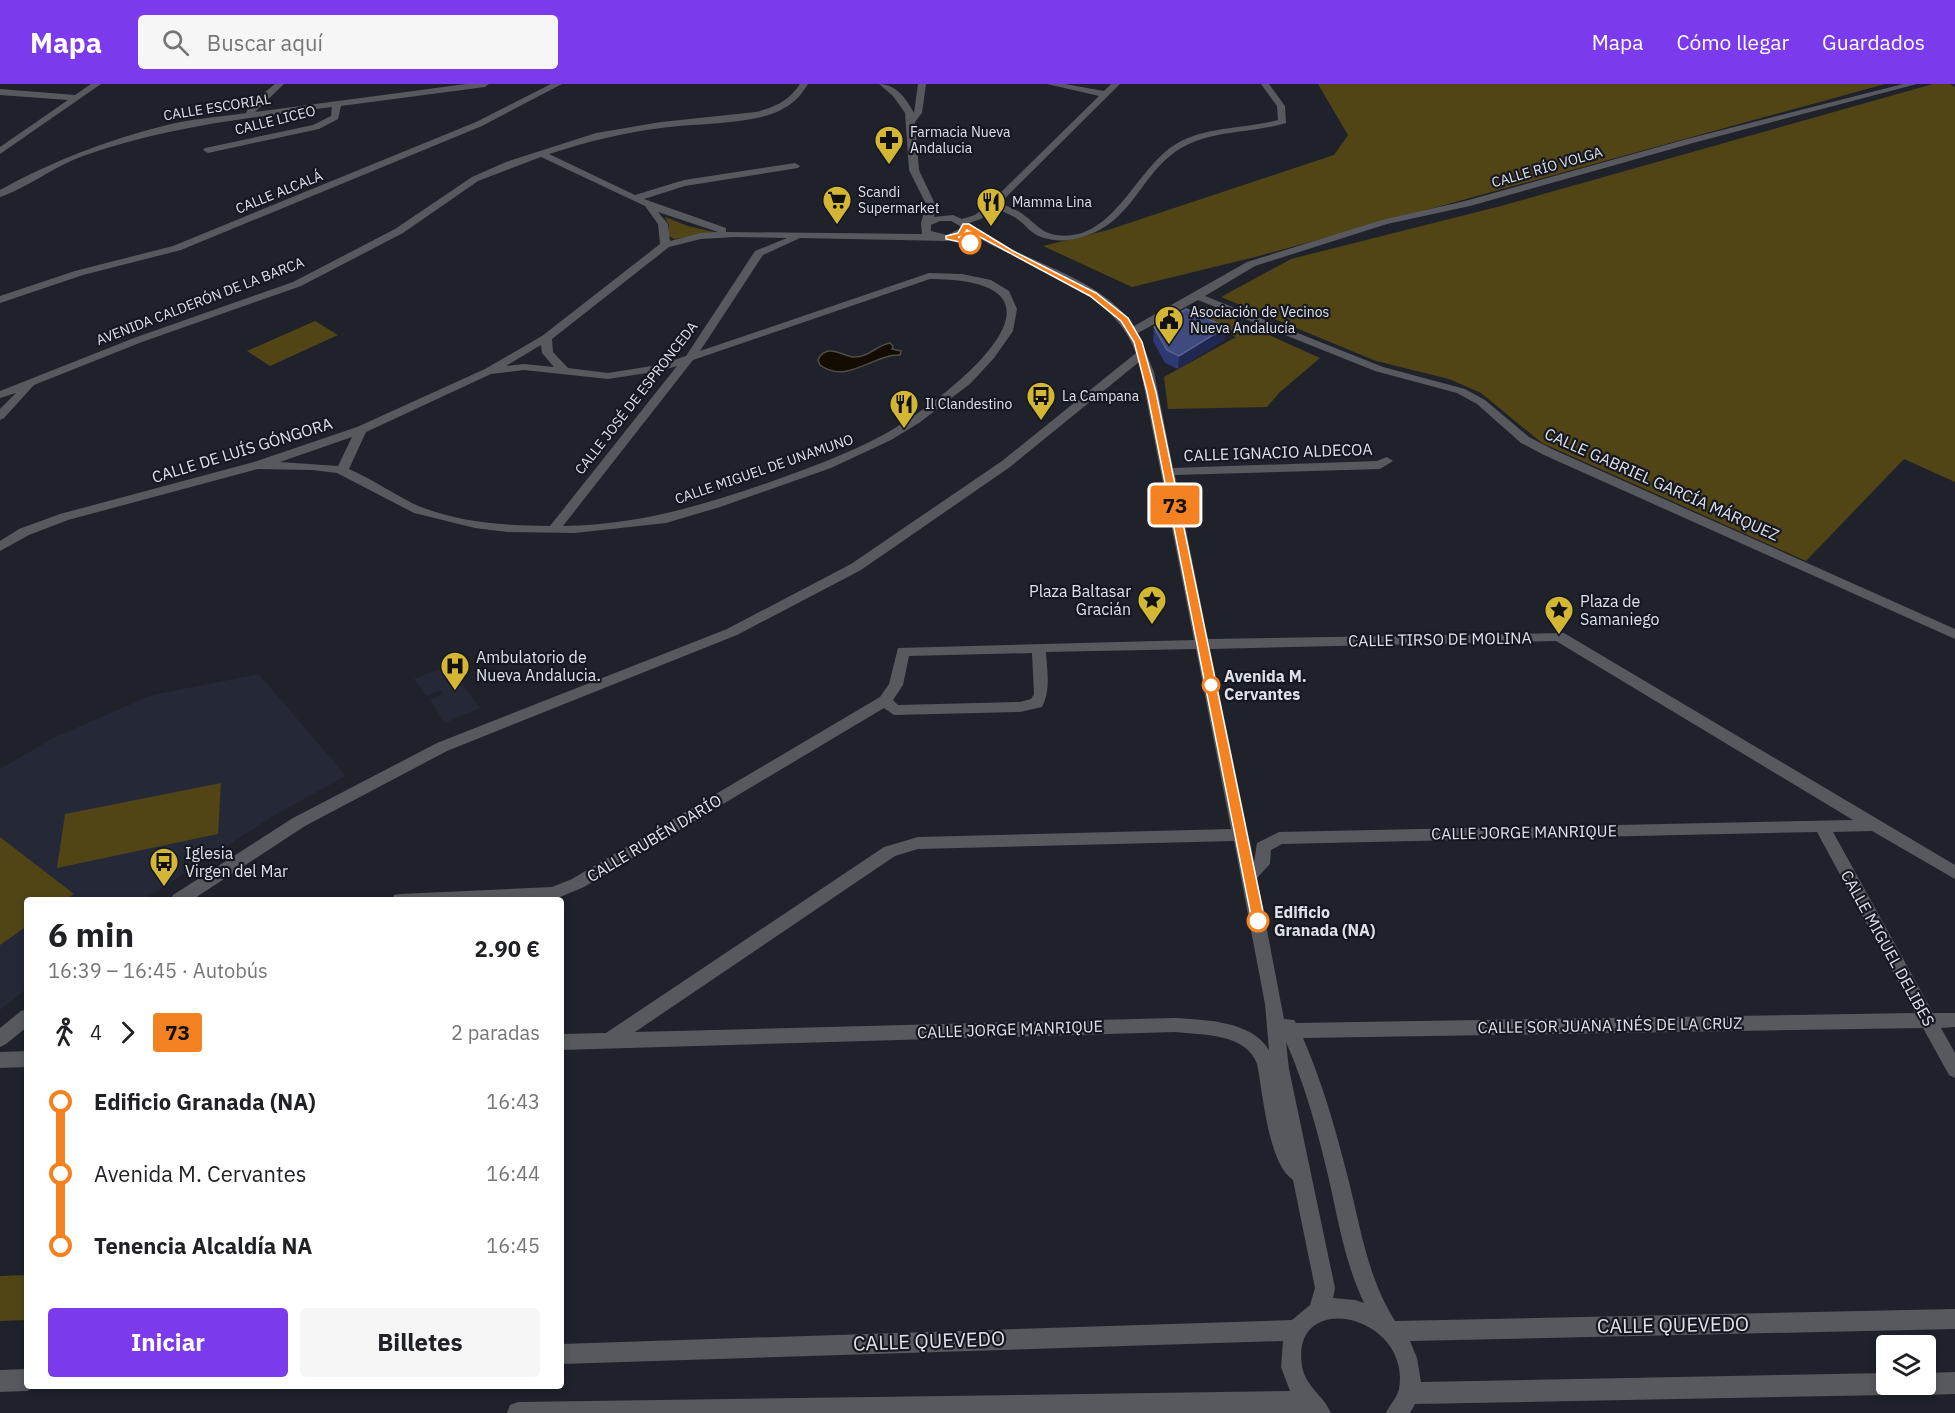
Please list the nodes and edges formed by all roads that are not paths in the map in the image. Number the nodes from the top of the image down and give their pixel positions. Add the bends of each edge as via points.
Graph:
1 (97, 84) edge
2 (280, 84) edge
3 (485, 84) edge
4 (558, 84) edge
5 (804, 84) edge
6 (883, 84) edge
7 (922, 84) edge
8 (1051, 84) edge
9 (1116, 84) edge
10 (1265, 84) edge
11 (1913, 84) edge
12 (0, 92) edge
13 (1105, 94) junction
14 (76, 98) junction
15 (337, 103) junction
16 (249, 115) junction
17 (913, 120) junction
18 (208, 150) dead end
19 (0, 151) edge
20 (540, 153) junction
21 (795, 166) dead end
22 (0, 194) edge
23 (927, 194) junction
24 (634, 199) junction
25 (994, 204) junction
26 (649, 206) junction
27 (961, 222) junction
28 (927, 223) junction
29 (735, 234) junction
30 (803, 235) junction
31 (864, 236) junction
32 (945, 237) junction
33 (665, 244) junction
34 (1011, 252) junction
35 (759, 253) junction
36 (1197, 296) junction
37 (0, 300) edge
38 (1132, 332) junction
39 (546, 338) junction
40 (1142, 354) junction
41 (691, 356) junction
42 (489, 371) junction
43 (564, 371) junction
44 (32, 382) junction
45 (0, 395) edge
46 (0, 416) edge
47 (361, 430) junction
48 (1387, 461) dead end
49 (258, 465) junction
50 (342, 471) junction
51 (1168, 472) junction
52 (553, 530) junction
53 (0, 547) edge
54 (1955, 634) edge
55 (1202, 643) junction
56 (1039, 647) junction
57 (885, 701) junction
58 (1871, 825) junction
59 (1822, 826) junction
60 (1240, 835) junction
61 (1955, 873) edge
62 (1250, 875) junction
63 (184, 897) edge
64 (496, 897) edge
65 (1274, 1004) junction
66 (24, 1019) edge
67 (1927, 1019) junction
68 (1955, 1020) edge
69 (1292, 1031) junction
70 (0, 1039) edge
71 (610, 1040) junction
72 (564, 1042) edge
73 (24, 1059) edge
74 (0, 1060) edge
75 (1955, 1071) edge
76 (1304, 1186) junction
77 (1319, 1311) junction
78 (1955, 1319) edge
79 (1389, 1328) junction
80 (1297, 1330) junction
81 (564, 1354) edge
82 (24, 1380) edge
83 (0, 1381) edge
84 (1955, 1383) edge
85 (1876, 1384) edge
86 (1936, 1384) edge
87 (1410, 1393) junction
88 (1314, 1407) edge
89 (602, 1412) edge
90 (518, 1413) edge
91 (1397, 1413) edge

1 - 14 street
2 - 16 street via 253,106
3 - 15 street, CALLE ESCORIAL
4 - 37 street, CALLE ALCALÁ via 479,124 177,248 79,273
5 - 20 street, AVENIDA CALDERÓN DE LA BARCA via 794,99 757,115 651,126 596,136
6 - 17 street via 897,95
7 - 17 street via 918,113
8 - 13 street
9 - 13 street
10 - 25 street via 1281,106 1283,121 1182,144 1165,154 1117,217 1098,229 1064,238 1046,236 1021,217
11 - 36 street, CALLE RÍO VOLGA via 1467,204 1385,222 1251,264
12 - 14 street
13 - 25 street
14 - 19 street
15 - 16 street, CALLE ESCORIAL
15 - 18 street, CALLE LICEO via 335,117 316,127
16 - 22 street, CALLE ESCORIAL via 118,140 45,169
17 - 23 street via 915,173
20 - 24 street
20 - 44 street, AVENIDA CALDERÓN DE LA BARCA via 475,179 399,231 297,284
21 - 24 street via 684,183
23 - 27 street
23 - 28 street via 931,209
24 - 26 street
25 - 27 street via 978,218
26 - 29 street via 687,222
26 - 33 street via 663,224
27 - 28 street via 939,218
27 - 32 street via 960,234
27 - 34 street
28 - 31 street
28 - 32 street via 926,232
29 - 30 street
29 - 33 street
29 - 35 street via 751,242
30 - 31 street
30 - 35 street
31 - 32 street
32 - 34 street
33 - 39 street
34 - 38 street via 1104,302 1125,320
35 - 41 street, CALLE JOSÉ DE ESPRONCEDA
36 - 38 street
36 - 54 street, CALLE GABRIEL GARCÍA MÁRQUEZ via 1379,369 1461,391 1481,402 1525,440 1548,452
38 - 40 street
39 - 42 street
39 - 43 street via 548,353
40 - 51 street
40 - 63 street via 1006,464 856,567 732,632 442,747 299,822
41 - 43 street, CALLE MIGUEL DE UNAMUNO via 634,373 608,376
41 - 52 street, CALLE JOSÉ DE ESPRONCEDA
41 - 52 street, CALLE MIGUEL DE UNAMUNO via 929,276 966,277 994,285 1009,297 1012,309 1006,337 973,376 908,427 867,449 675,516 604,528
42 - 43 street, CALLE MIGUEL DE UNAMUNO via 524,367
42 - 47 street, CALLE DE LUÍS GÓNGORA
44 - 45 street, AVENIDA CALDERÓN DE LA BARCA
44 - 46 street
47 - 49 street, CALLE DE LUÍS GÓNGORA
47 - 50 street
48 - 51 street, CALLE IGNACIO ALDECOA via 1380,465
49 - 50 street
49 - 53 street, CALLE DE LUÍS GÓNGORA via 64,517 24,532
50 - 52 street, CALLE MIGUEL DE UNAMUNO via 417,510 476,523
51 - 55 street
55 - 56 street, CALLE TIRSO DE MOLINA
55 - 58 street, CALLE TIRSO DE MOLINA via 1559,636
55 - 60 street
56 - 57 street, CALLE TIRSO DE MOLINA via 903,651 896,685
56 - 57 street via 1041,694 1037,703 1020,707 894,710
57 - 64 street, CALLE RUBÉN DARÍO via 578,883 554,892
58 - 59 street
58 - 61 street, CALLE TIRSO DE MOLINA
59 - 62 street, CALLE JORGE MANRIQUE via 1279,838 1263,847 1262,864
59 - 67 street, CALLE MIGUEL DELIBES
60 - 62 street
60 - 71 street via 918,843 890,851
62 - 65 street
65 - 69 street
65 - 76 street via 1280,1069
66 - 70 street
67 - 68 street, CALLE SOR JUANA INÉS DE LA CRUZ
67 - 69 street, CALLE SOR JUANA INÉS DE LA CRUZ
67 - 75 street, CALLE MIGUEL DELIBES
69 - 79 street via 1307,1069 1364,1281
71 - 72 street, CALLE JORGE MANRIQUE
71 - 76 street, CALLE JORGE MANRIQUE via 1175,1025 1217,1029 1247,1039 1259,1049 1275,1122
73 - 74 street
76 - 77 street via 1325,1288
77 - 79 street via 1350,1308
77 - 80 street
78 - 79 street, CALLE QUEVEDO
79 - 87 street via 1405,1350 1411,1372
80 - 81 street, CALLE QUEVEDO
80 - 88 street via 1290,1346 1290,1365 1295,1384
82 - 83 street
84 - 86 street
85 - 87 street
87 - 91 street
88 - 89 street
89 - 90 street

